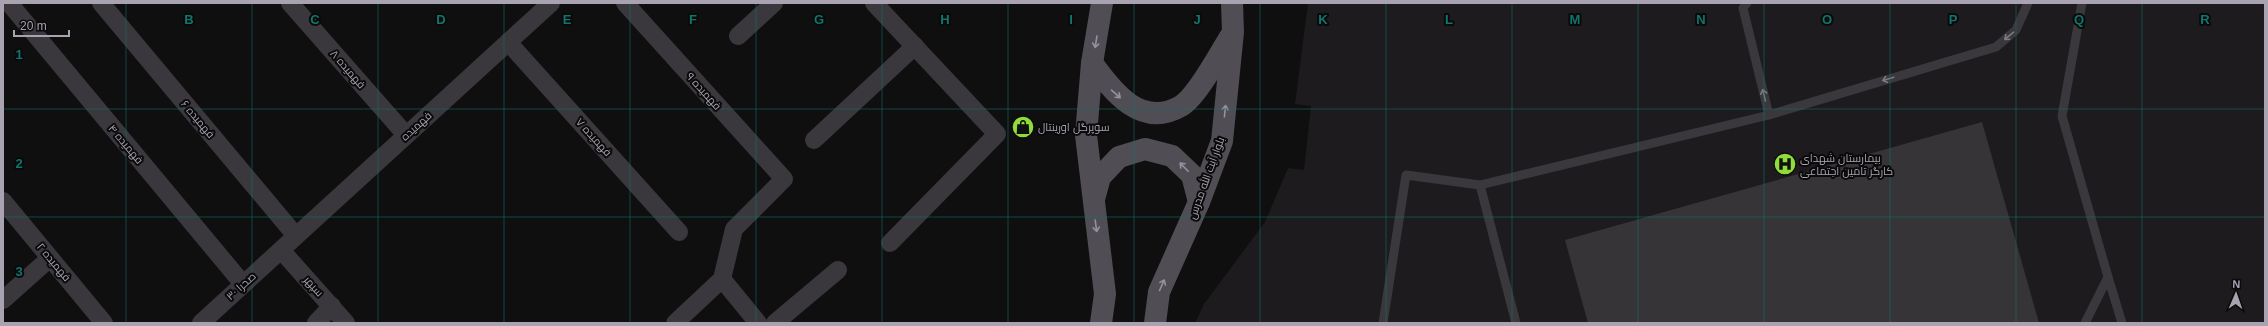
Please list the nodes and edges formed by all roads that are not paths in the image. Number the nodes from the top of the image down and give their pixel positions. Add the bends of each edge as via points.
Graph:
1 (10, 3) edge
2 (101, 3) edge
3 (290, 3) edge
4 (552, 3) edge
5 (624, 3) edge
6 (774, 3) edge
7 (875, 3) edge
8 (1102, 3) edge
9 (1232, 3) edge
10 (1747, 3) edge
11 (2028, 3) edge
12 (2082, 3) edge
13 (1233, 32) junction
14 (738, 36) dead end
15 (508, 42) junction
16 (915, 46) junction
17 (1092, 63) junction
18 (1769, 115) junction
19 (406, 135) junction
20 (814, 140) dead end
21 (1480, 185) junction
22 (3, 201) edge
23 (1199, 202) junction
24 (1093, 203) junction
25 (679, 232) dead end
26 (296, 236) junction
27 (890, 243) dead end
28 (281, 250) junction
29 (50, 258) junction
30 (838, 270) dead end
31 (2108, 277) junction
32 (722, 279) junction
33 (243, 284) junction
34 (3, 300) edge
35 (332, 306) junction
36 (104, 323) edge
37 (201, 323) edge
38 (316, 323) edge
39 (346, 323) edge
40 (675, 323) edge
41 (758, 323) edge
42 (775, 323) edge
43 (1101, 323) edge
44 (1155, 323) edge
45 (1383, 323) edge
46 (1516, 323) edge
47 (2085, 323) edge
48 (2122, 323) edge

1 - 33 street, فهمیده ۴
2 - 26 street, فهمیده ۶
3 - 19 street, فهمیده ۸
4 - 15 street, فهمیده
5 - 32 street, فهمیده ۹ via 784,179 734,230
6 - 14 street
7 - 16 street
8 -> 17 main road
9 - 13 main road, بلوار آیت الله مدرس
18 -> 10 lane via 1743,8
11 -> 18 lane via 2016,30 1996,47
12 - 31 lane via 2062,116
17 -> 13 main road via 1113,92 1132,106 1155,114 1182,106 1202,84
23 -> 13 main road, بلوار آیت الله مدرس via 1222,141
15 - 19 street, فهمیده
15 - 25 street, فهمیده ۷
16 - 20 street
16 - 27 street via 997,134
17 - 24 main road via 1086,136
18 - 21 lane
19 - 26 street, فهمیده
21 - 45 lane via 1406,175
21 - 46 lane
22 - 29 street, فهمیده ۲
23 -> 24 main road via 1192,175 1172,156 1146,149 1119,157 1109,167 1100,177
44 -> 23 main road, بلوار آیت الله مدرس via 1159,292
24 -> 43 main road via 1105,294
26 - 28 street, فهمیده
28 - 33 street, صحرا ۳۰
28 - 35 street, سپهر
29 - 34 street
29 - 36 street, فهمیده ۲
30 - 42 street
31 - 47 lane
31 - 48 lane
32 - 40 street
32 - 41 street
33 - 37 street, صحرا ۳۰
35 - 38 street
35 - 39 street, سپهر

